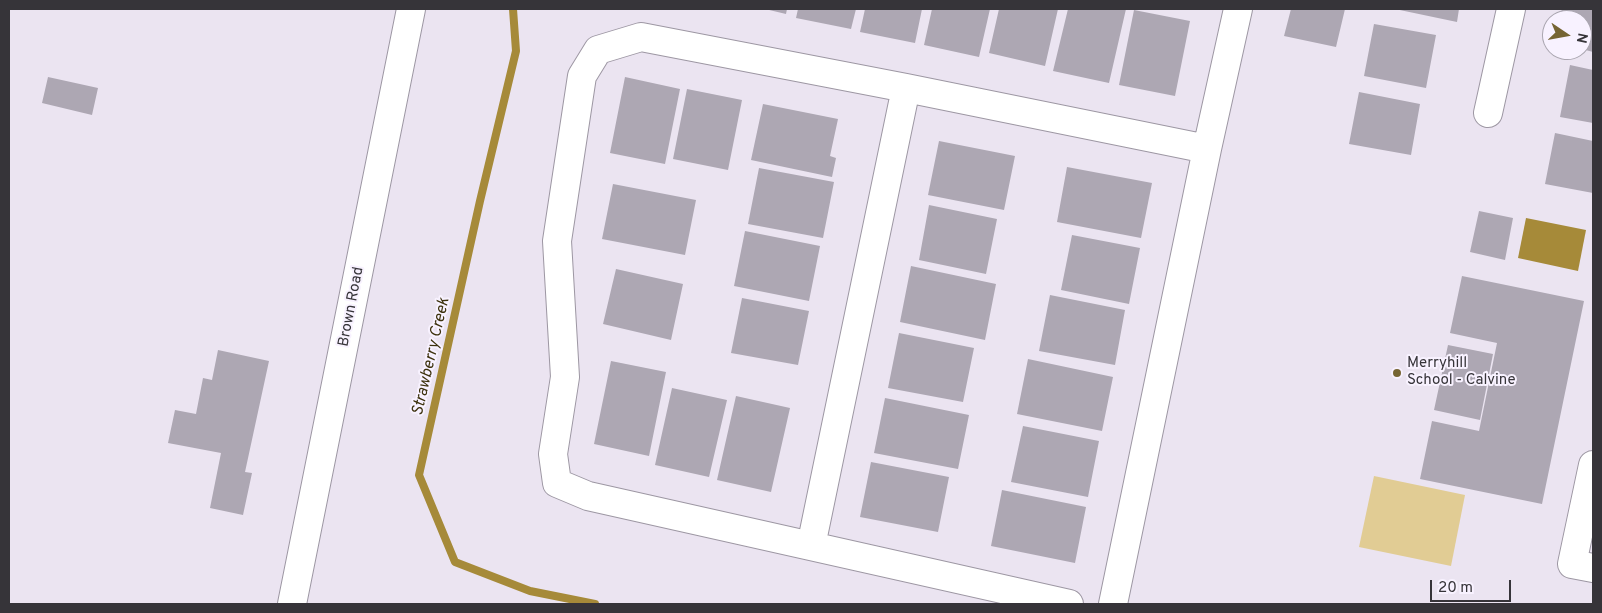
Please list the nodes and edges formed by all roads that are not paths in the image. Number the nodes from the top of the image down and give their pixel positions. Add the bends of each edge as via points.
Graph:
1 (411, 9) edge
2 (1238, 9) edge
3 (1511, 9) edge
4 (906, 88) junction
5 (1488, 113) dead end
6 (1207, 149) junction
7 (1593, 465) edge
8 (812, 546) junction
9 (1593, 568) edge
10 (292, 604) edge
11 (1069, 604) edge
12 (1113, 604) edge

1 - 10 street, Brown Road
2 - 6 street
3 - 5 street
4 - 6 street
4 - 8 street
4 - 8 street via 641,38 598,50 582,76 557,241 564,377 553,454 557,483 588,496
6 - 12 street
7 - 9 street via 1572,564
8 - 11 street

